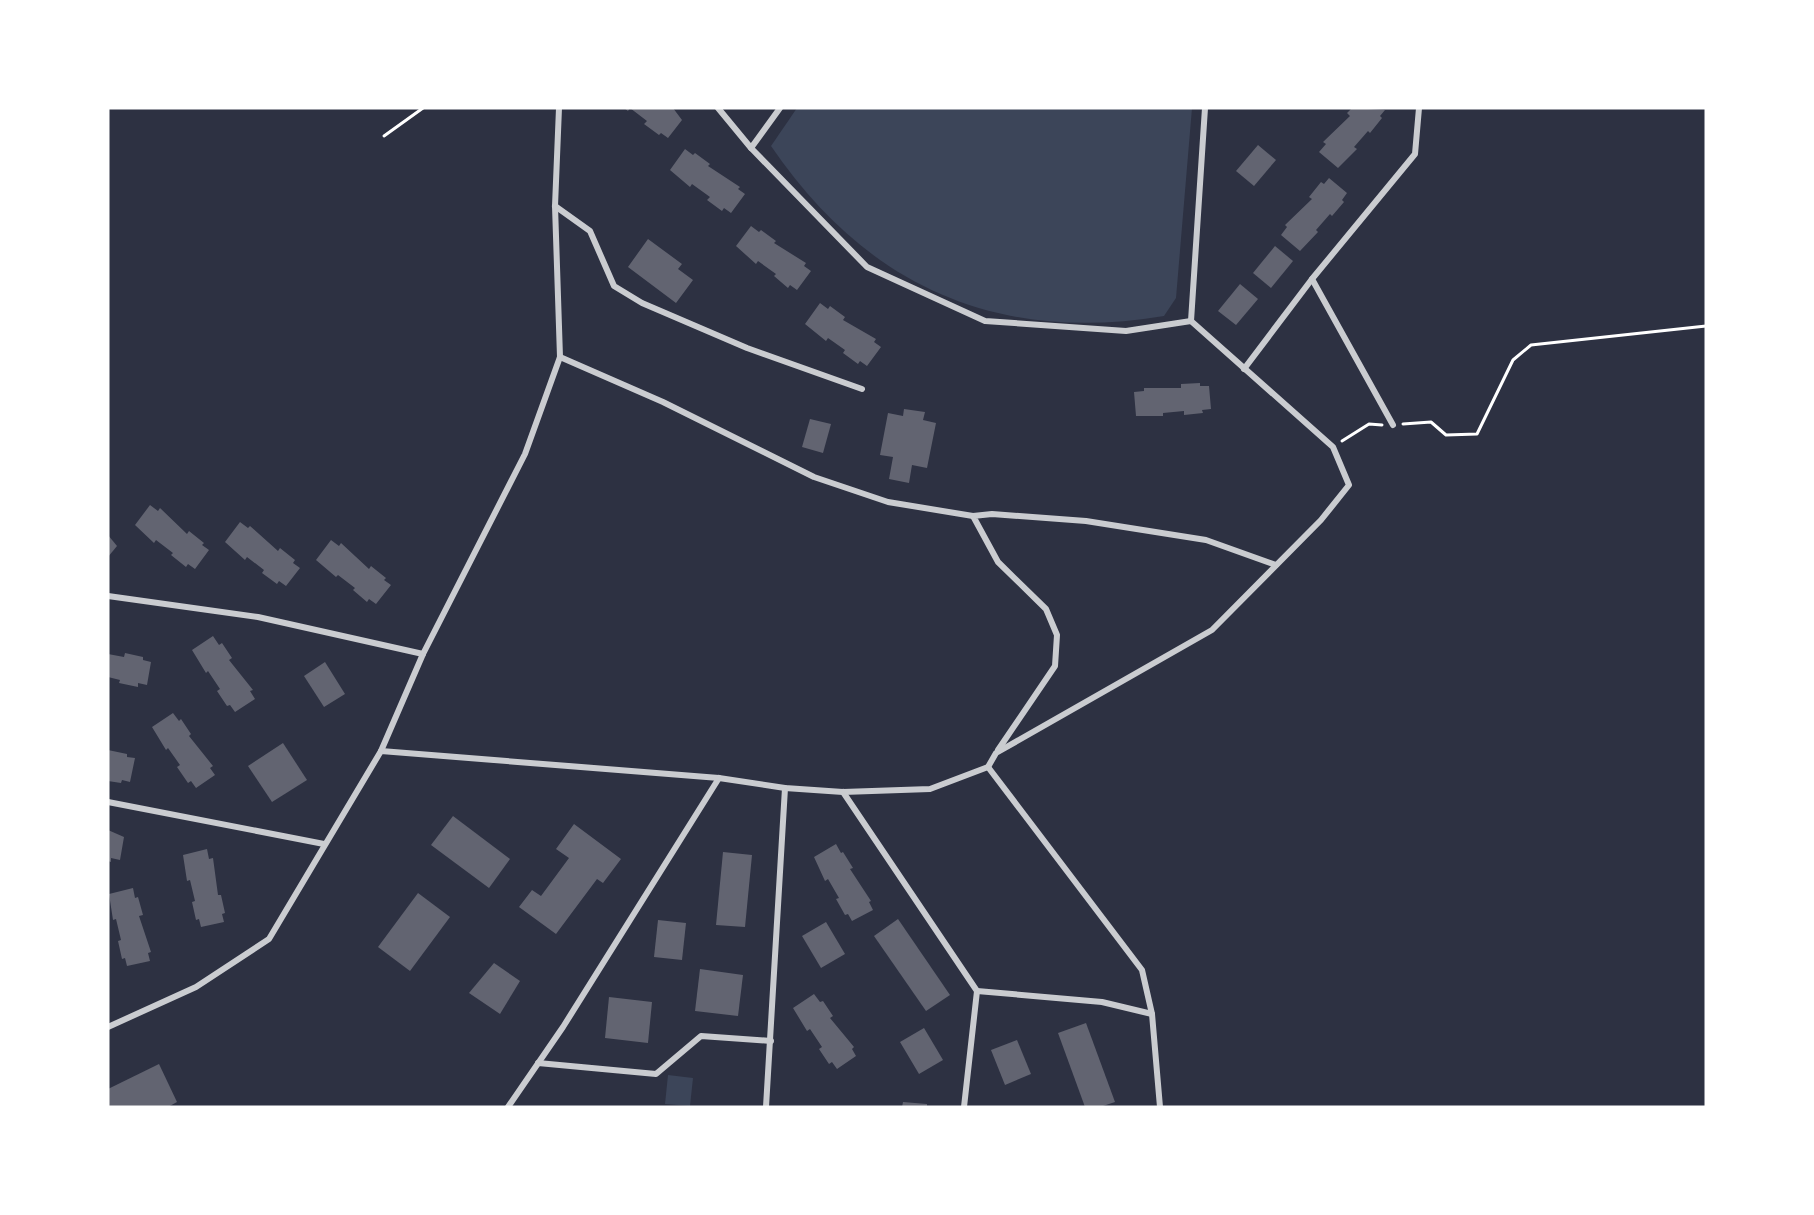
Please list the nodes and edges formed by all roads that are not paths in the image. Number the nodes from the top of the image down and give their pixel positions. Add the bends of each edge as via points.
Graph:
1 (560, 108) edge
2 (718, 108) edge
3 (780, 108) edge
4 (1205, 108) edge
5 (1419, 108) edge
6 (751, 148) junction
7 (555, 206) junction
8 (1312, 279) junction
9 (1191, 321) junction
10 (560, 357) junction
11 (1244, 369) junction
12 (862, 389) dead end
13 (1392, 425) road end
14 (973, 516) junction
15 (1276, 565) junction
16 (108, 596) edge
17 (423, 654) junction
18 (381, 751) junction
19 (996, 753) junction
20 (988, 767) junction
21 (719, 778) junction
22 (785, 788) junction
23 (843, 792) junction
24 (108, 802) edge
25 (324, 844) junction
26 (977, 992) junction
27 (1152, 1014) junction
28 (108, 1020) edge
29 (117, 1022) junction
30 (108, 1026) edge
31 (771, 1041) junction
32 (538, 1063) junction
33 (508, 1107) edge
34 (766, 1107) edge
35 (964, 1107) edge
36 (1160, 1107) edge

1 - 7 street
2 - 6 street
3 - 6 street
4 - 9 street
5 - 8 street via 1415,154
6 - 9 street via 867,267 985,321 1126,331
7 - 10 street
7 - 12 street via 590,231 614,286 632,297 747,348
8 - 11 street
8 - 13 street
9 - 11 street
10 - 14 street via 663,402 814,477 888,502
10 - 17 street via 525,454
11 - 15 street via 1333,447 1348,485 1321,520
14 - 15 street via 992,514 1086,522 1206,540
14 - 19 street via 998,562 1046,609 1057,635 1055,666
15 - 19 street via 1212,630
16 - 17 street via 258,617
17 - 18 street
18 - 21 street
18 - 25 street
19 - 20 street
20 - 23 street via 930,789
20 - 27 street via 1142,970
21 - 22 street
21 - 32 street
22 - 23 street
22 - 31 street
23 - 26 street
24 - 25 street
25 - 29 street via 268,939 196,987
26 - 27 street via 1102,1002
26 - 35 street
27 - 36 street
28 - 29 street
29 - 30 street
31 - 32 street via 701,1036 656,1074
31 - 34 street
32 - 33 street

